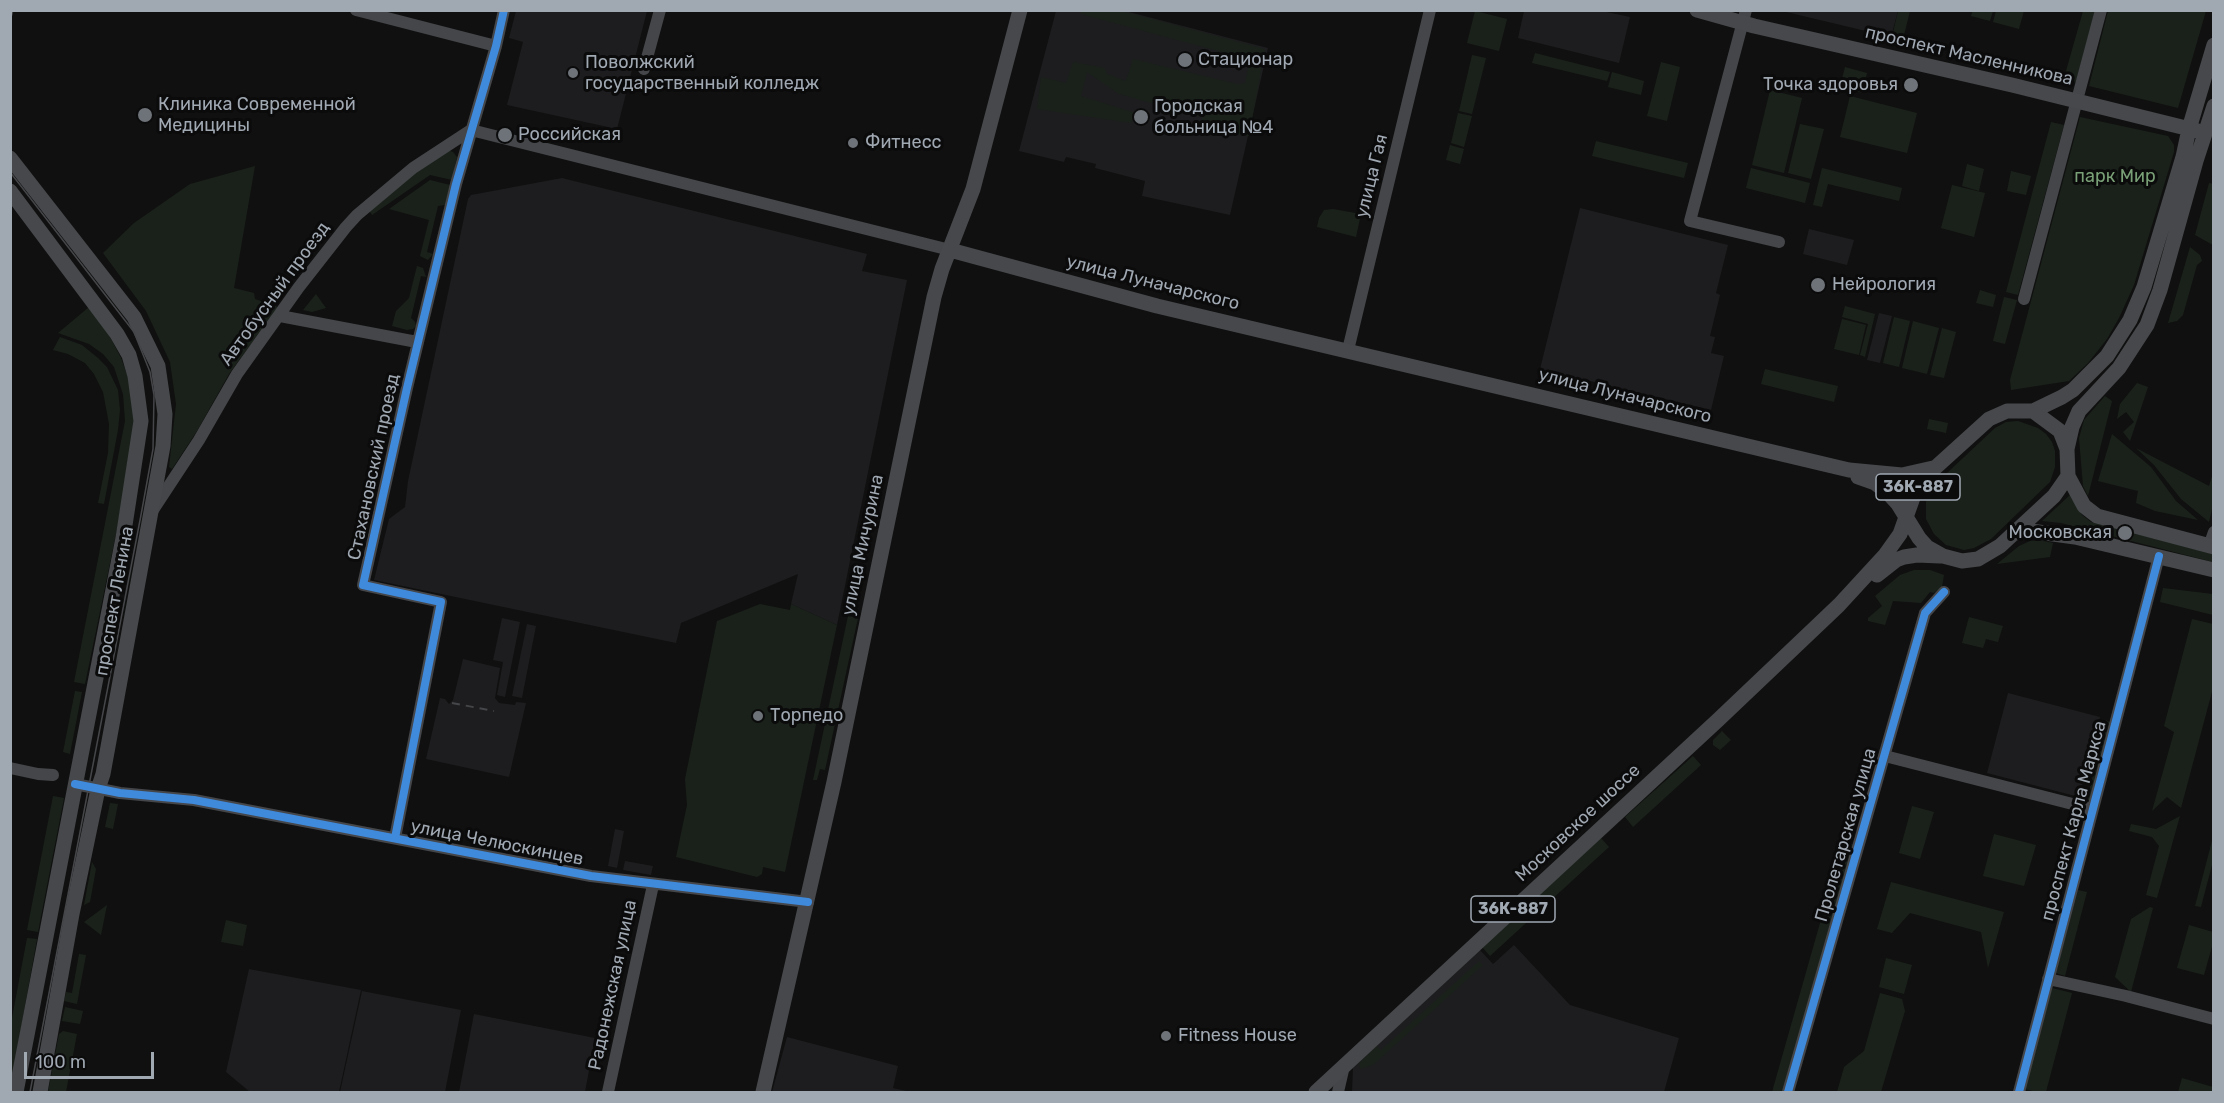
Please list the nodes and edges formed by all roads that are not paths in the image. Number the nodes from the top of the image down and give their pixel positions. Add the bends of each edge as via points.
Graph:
1 (356, 10) edge
2 (504, 10) edge
3 (660, 10) edge
4 (1020, 10) edge
5 (1430, 10) edge
6 (1696, 10) edge
7 (2101, 10) edge
8 (1744, 16) edge
9 (2214, 45) edge
10 (496, 46) junction
11 (644, 69) dead end
12 (2214, 76) edge
13 (2076, 101) junction
14 (2214, 106) edge
15 (471, 130) junction
16 (2197, 131) junction
17 (10, 158) edge
18 (2189, 159) junction
19 (11, 191) edge
20 (1779, 242) dead end
21 (950, 250) junction
22 (2024, 299) dead end
23 (280, 315) junction
24 (417, 342) junction
25 (1348, 350) junction
26 (2033, 411) junction
27 (2067, 449) junction
28 (1827, 465) junction
29 (1936, 467) junction
30 (2068, 476) junction
31 (149, 516) junction
32 (1906, 517) junction
33 (2015, 533) junction
34 (2212, 542) edge
35 (1943, 556) junction
36 (2159, 556) junction
37 (2214, 570) edge
38 (1944, 592) dead end
39 (1839, 605) junction
40 (1885, 756) junction
41 (10, 768) edge
42 (53, 775) dead end
43 (75, 784) junction
44 (98, 789) junction
45 (2092, 809) junction
46 (395, 838) junction
47 (653, 885) junction
48 (808, 902) junction
49 (2048, 979) junction
50 (2214, 1019) edge
51 (1344, 1066) junction
52 (16, 1092) edge
53 (40, 1092) edge
54 (608, 1092) edge
55 (763, 1092) edge
56 (1316, 1092) edge
57 (1338, 1092) edge
58 (1788, 1092) edge
59 (2019, 1092) edge

1 - 10 street
2 - 10 street
3 - 11 street
4 - 21 main road, улица Мичурина via 973,189
5 - 25 street, улица Гая
6 - 8 main road, проспект Масленникова
7 - 13 street
8 - 13 main road, проспект Масленникова
8 - 20 street via 1690,221
9 - 16 main road, Московское шоссе / 36К-887
10 - 15 street
12 - 16 main road, Московское шоссе / 36К-887
13 - 16 main road, проспект Масленникова
13 - 22 street
14 - 16 main road, Московское шоссе / 36К-887
15 - 21 street, улица Луначарского
15 - 23 street, Автобусный проезд via 413,168 357,215
15 - 24 street, Стахановский проезд
16 - 18 main road, Московское шоссе / 36К-887
17 - 31 main road, проспект Ленина via 122,300 158,366 165,414
18 - 26 main road, Московское шоссе / 36К-887 via 2144,287 2116,345 2073,390
18 - 27 main road, Московское шоссе / 36К-887 via 2160,290 2147,325 2119,368 2079,411
19 - 43 main road, проспект Ленина via 117,334 129,355 140,400 141,421 123,538
21 - 25 main road, улица Луначарского via 1157,306
21 - 48 main road, улица Мичурина via 934,297
23 - 24 street
23 - 31 street, Автобусный проезд via 237,374
24 - 46 street, Стахановский проезд via 363,585 441,602
25 - 28 main road, улица Луначарского
26 - 27 main road via 2060,431
26 - 29 main road, Московское шоссе / 36К-887 via 2007,411 1989,419
27 - 30 main road, Московское шоссе / 36К-887
28 - 29 main road, улица Луначарского via 1902,475
28 - 32 main road, улица Луначарского via 1883,488
29 - 32 main road, Московское шоссе / 36К-887 via 1918,487
30 - 33 main road, Московское шоссе / 36К-887 via 2054,496
30 - 34 main road via 2084,507 2097,516
31 - 44 main road, проспект Ленина
32 - 35 main road, Московское шоссе / 36К-887 via 1923,544
32 - 39 main road, Московское шоссе / 36К-887 via 1885,555
33 - 35 main road, Московское шоссе / 36К-887 via 1978,559 1962,561
33 - 36 main road via 2059,534
35 - 39 main road, Московское шоссе / 36К-887 via 1917,555 1896,560
36 - 37 main road
36 - 45 street, проспект Карла Маркса
38 - 40 street, Пролетарская улица via 1924,613
39 - 51 main road, Московское шоссе / 36К-887
40 - 45 street
40 - 58 street, Пролетарская улица
41 - 42 street
43 - 44 street, улица Челюскинцев
43 - 52 main road, проспект Ленина
44 - 46 street, улица Челюскинцев via 194,800
44 - 53 main road, проспект Ленина
45 - 49 street, проспект Карла Маркса
46 - 47 street, улица Челюскинцев
47 - 48 street, улица Челюскинцев
47 - 54 street, Радонежская улица
48 - 55 main road, улица Мичурина
49 - 50 street
49 - 59 street, проспект Карла Маркса
51 - 56 main road, Московское шоссе / 36К-887
51 - 57 street

